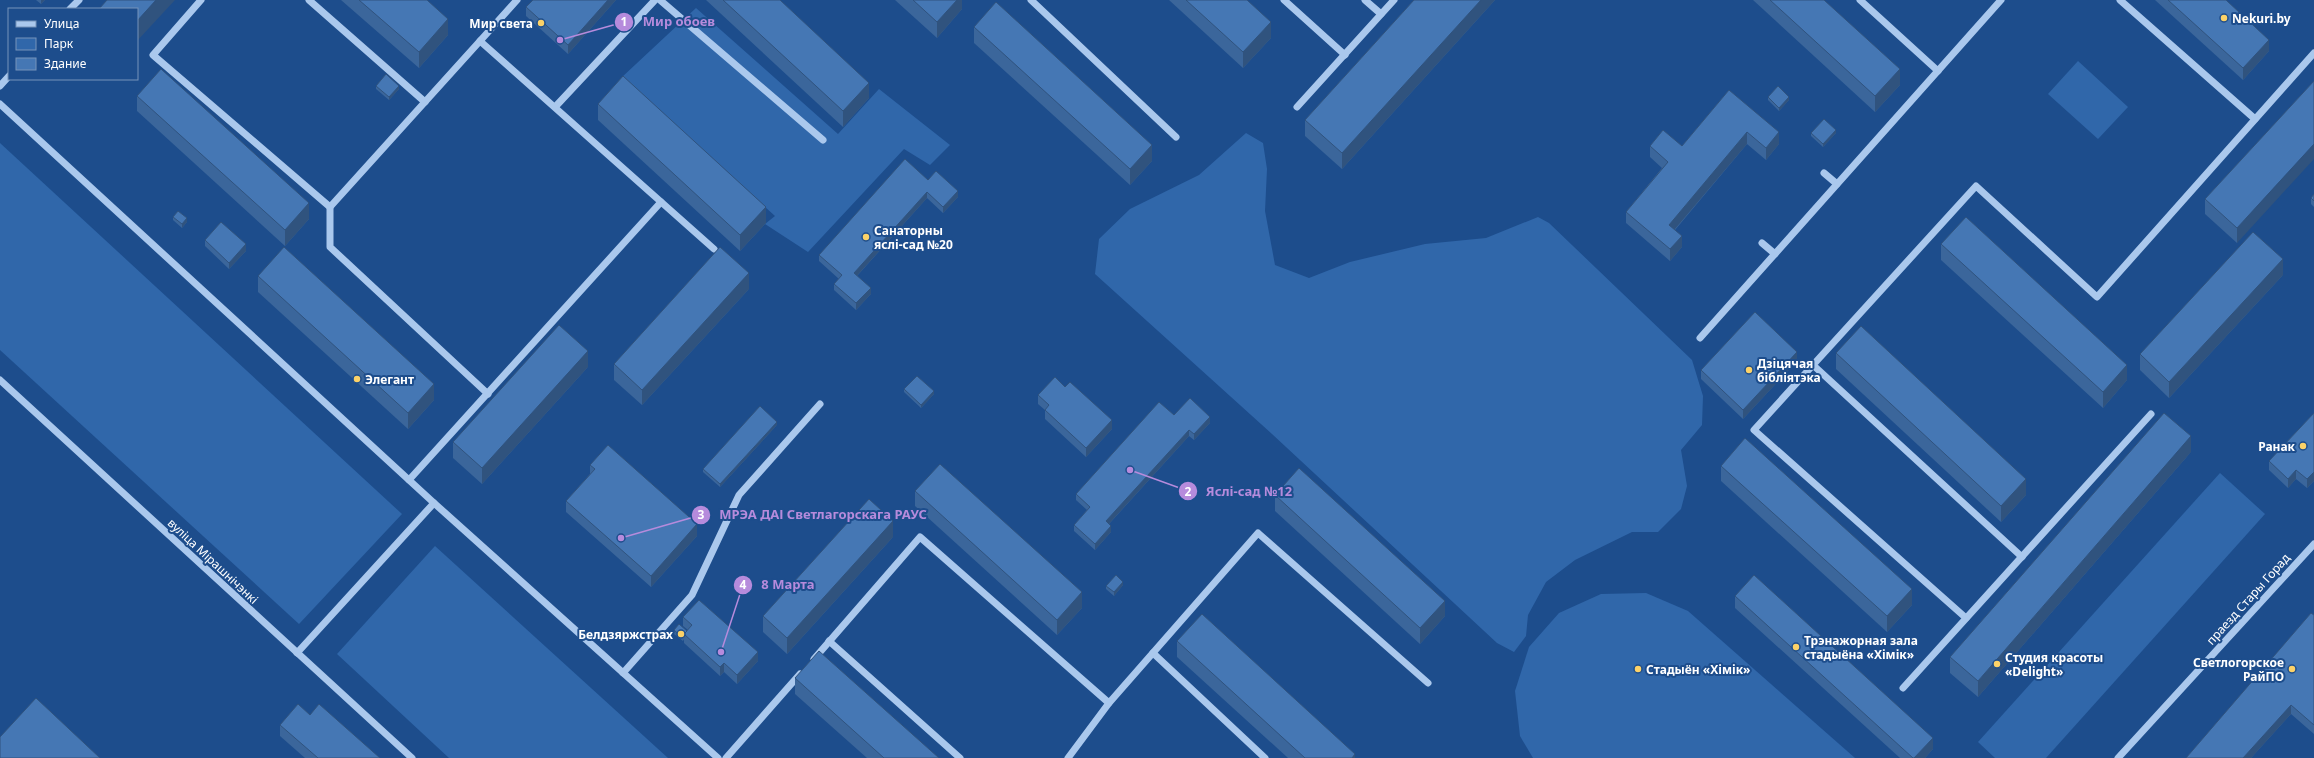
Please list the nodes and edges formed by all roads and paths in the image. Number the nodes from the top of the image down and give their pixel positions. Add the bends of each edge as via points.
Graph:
1 (79, 0) edge
2 (201, 0) edge
3 (309, 0) edge
4 (518, 0) edge
5 (655, 0) edge
6 (660, 0) edge
7 (1031, 0) edge
8 (1284, 0) edge
9 (1366, 0) edge
10 (1394, 0) edge
11 (1860, 0) edge
12 (2001, 0) edge
13 (2120, 0) edge
14 (71, 8) edge
15 (1381, 14) junction
16 (480, 41) junction
17 (2314, 53) edge
18 (1345, 55) junction
19 (1938, 71) junction
20 (8, 77) edge
21 (0, 86) edge
22 (425, 102) junction
23 (0, 104) edge
24 (556, 106) junction
25 (1297, 107) dead end
26 (2255, 118) junction
27 (1176, 137) dead end
28 (823, 140) dead end
29 (1824, 173) dead end
30 (1837, 184) junction
31 (661, 202) junction
32 (330, 207) junction
33 (1762, 243) dead end
34 (714, 249) dead end
35 (1775, 254) junction
36 (1700, 338) dead end
37 (1813, 366) junction
38 (0, 380) edge
39 (488, 394) junction
40 (820, 404) dead end
41 (2151, 414) dead end
42 (410, 480) junction
43 (434, 503) junction
44 (2314, 544) edge
45 (2022, 557) junction
46 (1966, 618) junction
47 (830, 640) junction
48 (297, 653) junction
49 (1153, 653) junction
50 (622, 673) junction
51 (1428, 683) dead end
52 (1903, 688) dead end
53 (1109, 703) junction
54 (412, 758) edge
55 (718, 758) edge
56 (726, 758) edge
57 (960, 758) edge
58 (1068, 758) edge
59 (1265, 758) edge
60 (2118, 758) edge

1 - 14 street
2 - 32 street via 153,55
3 - 22 street
4 - 16 street
5 - 24 street
6 - 28 street
7 - 27 street
8 - 18 street
9 - 15 street
10 - 15 street
11 - 19 street
12 - 19 street
13 - 26 street
15 - 18 street
16 - 22 street
16 - 24 street
17 - 26 street
18 - 25 street
19 - 30 street
20 - 21 street
22 - 32 street
23 - 42 street
24 - 31 street
26 - 37 street via 2097,297 1976,186
29 - 30 street
30 - 35 street
31 - 34 street
31 - 39 street
32 - 39 street via 330,247
33 - 35 street
35 - 36 street
37 - 45 street
37 - 46 street via 1754,430
38 - 48 street, вуліца Мірашнічэнкі
39 - 42 street
40 - 50 street via 739,495 692,595
41 - 45 street
42 - 43 street
43 - 48 street
43 - 50 street
44 - 60 street, праезд Стары Горад
45 - 46 street
46 - 52 street
47 - 53 street via 920,537
47 - 56 street
47 - 57 street
48 - 54 street, вуліца Мірашнічэнкі
49 - 51 street via 1258,533
49 - 53 street
49 - 59 street
50 - 55 street
53 - 58 street

